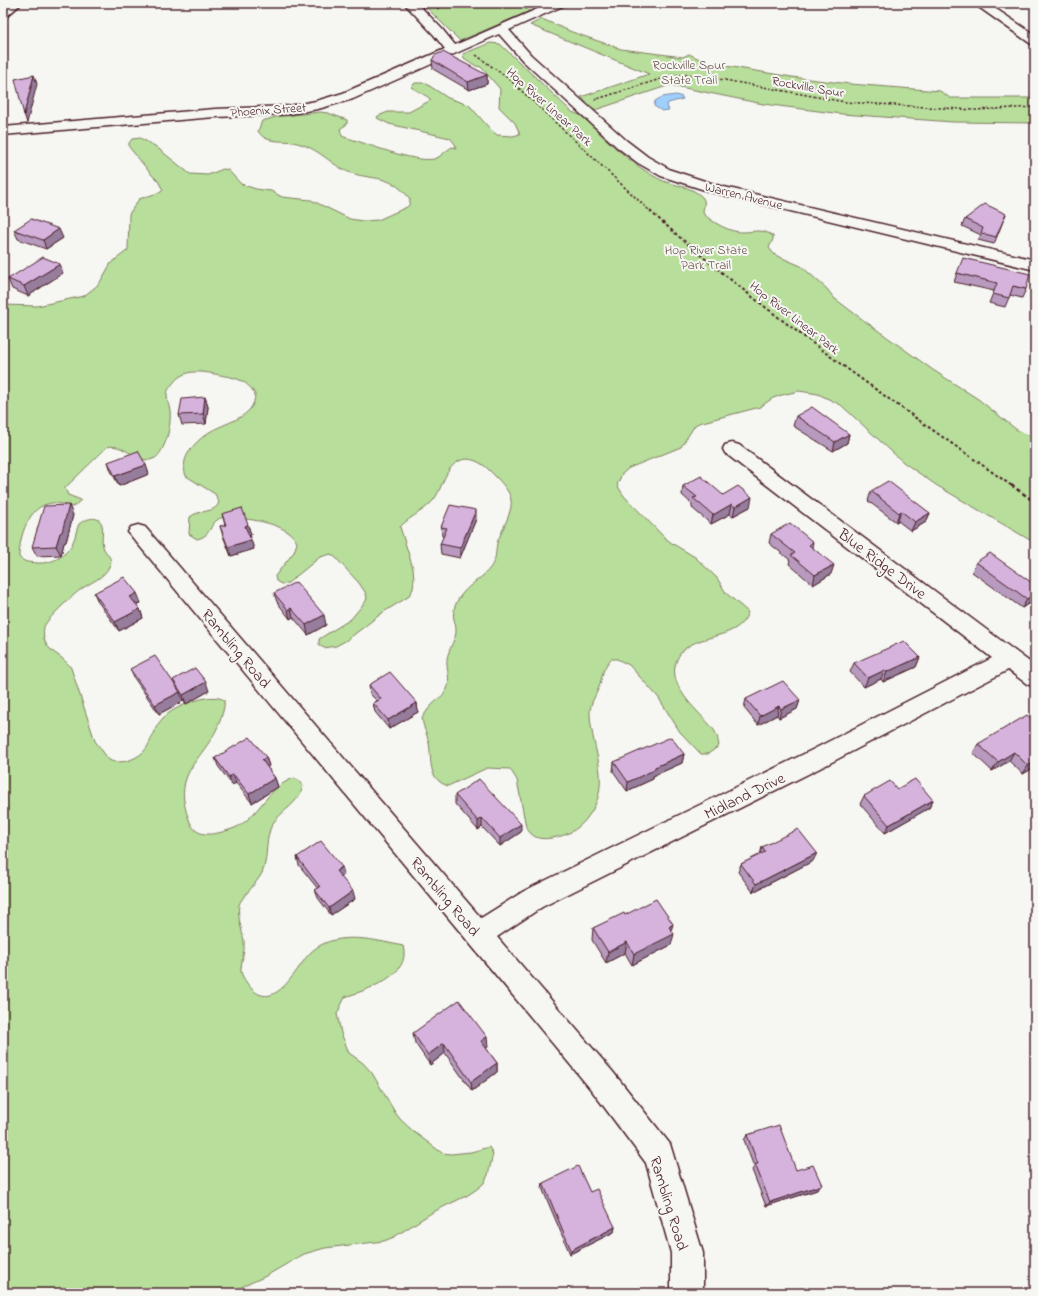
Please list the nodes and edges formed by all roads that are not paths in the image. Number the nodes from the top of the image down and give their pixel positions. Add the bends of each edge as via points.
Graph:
1 (16, 3) edge
2 (410, 3) edge
3 (561, 3) edge
4 (979, 3) edge
5 (3, 12) edge
6 (502, 30) junction
7 (1035, 41) edge
8 (452, 50) junction
9 (3, 131) edge
10 (1035, 265) edge
11 (732, 449) dead end
12 (138, 532) dead end
13 (1010, 659) junction
14 (1035, 678) edge
15 (479, 934) junction
16 (687, 1293) edge

1 - 5 street
2 - 8 street
3 - 6 street, Phoenix Street
4 - 7 street
6 - 8 street, Phoenix Street
6 - 10 street, Warren Avenue via 527,58 622,144 666,173 716,190
8 - 9 street, Phoenix Street via 348,96 318,105 289,110 215,113
11 - 13 street, Blue Ridge Drive
12 - 15 street, Rambling Road
13 - 14 street, Blue Ridge Drive
13 - 15 street, Midland Drive via 813,761 533,899
15 - 16 street, Rambling Road via 603,1082 658,1155 687,1252

